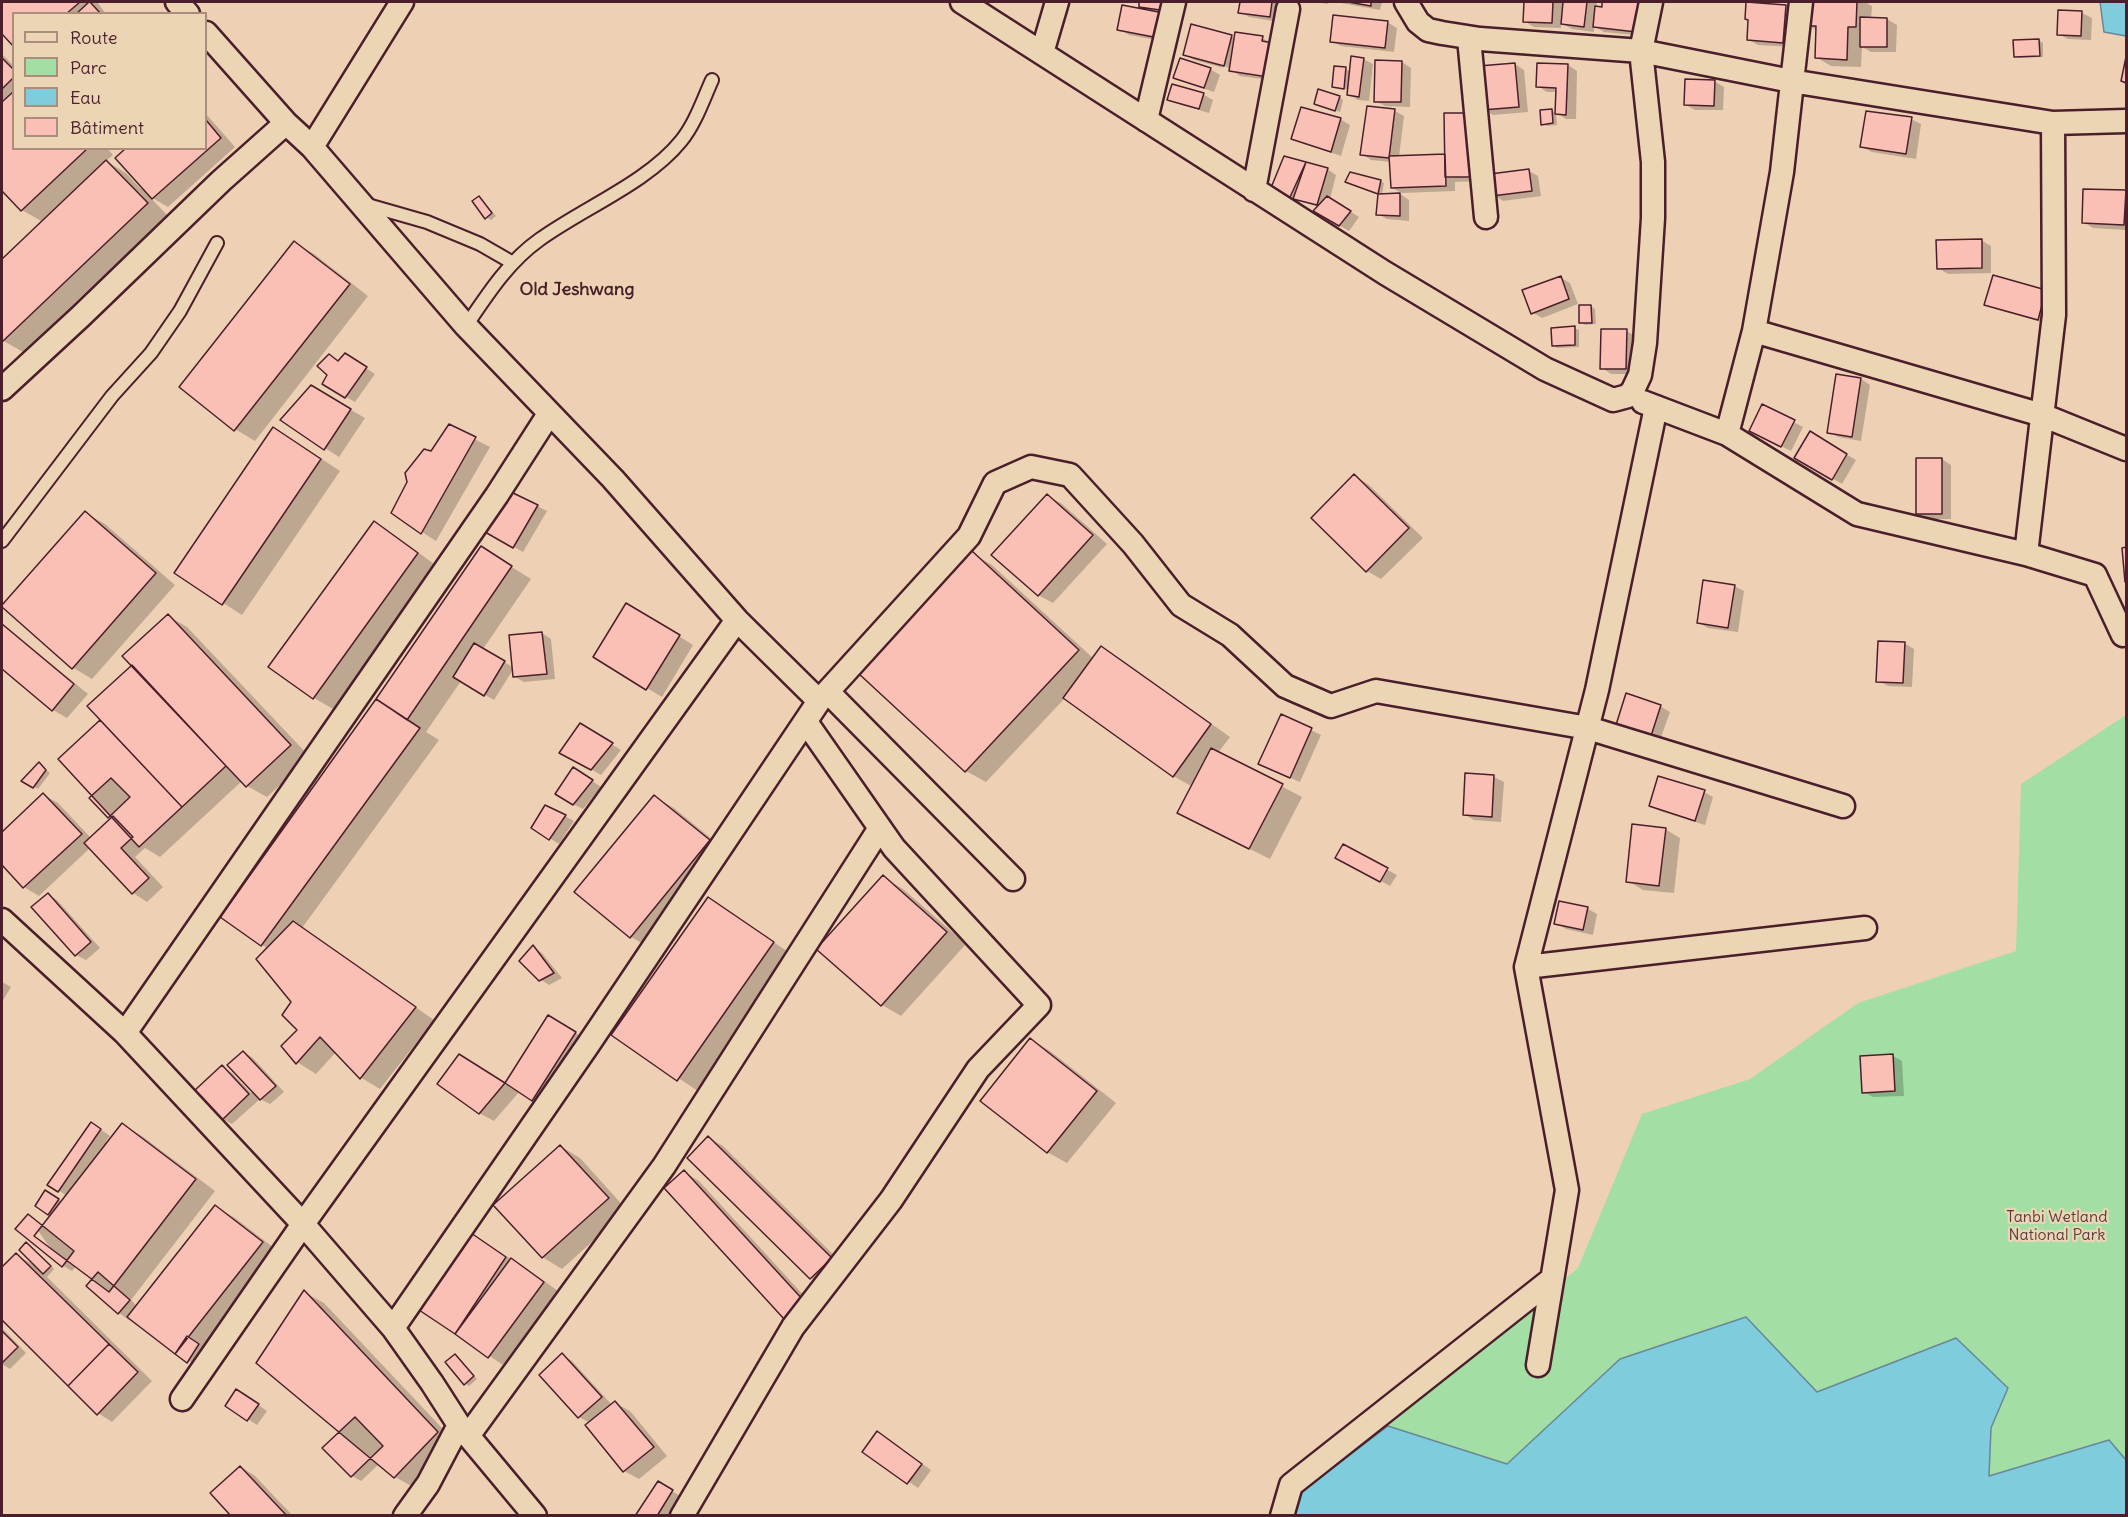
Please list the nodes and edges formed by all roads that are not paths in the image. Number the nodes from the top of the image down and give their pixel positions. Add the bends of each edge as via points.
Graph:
1 (402, 2) edge
2 (962, 2) edge
3 (1057, 2) edge
4 (1174, 2) edge
5 (1406, 2) edge
6 (1651, 2) edge
7 (1801, 2) edge
8 (1288, 9) dead end
9 (207, 34) edge
10 (1469, 38) junction
11 (1641, 51) junction
12 (1042, 53) junction
13 (712, 80) dead end
14 (1791, 81) junction
15 (1146, 120) junction
16 (2127, 121) edge
17 (286, 123) junction
18 (2053, 123) junction
19 (312, 147) junction
20 (1254, 190) junction
21 (360, 203) junction
22 (1486, 217) dead end
23 (217, 243) dead end
24 (513, 263) junction
25 (466, 327) junction
26 (1754, 331) junction
27 (2, 389) edge
28 (1628, 396) junction
29 (1656, 407) junction
30 (549, 414) junction
31 (2042, 415) junction
32 (1727, 434) junction
33 (2127, 449) edge
34 (2, 541) edge
35 (2026, 554) junction
36 (737, 620) junction
37 (2123, 635) dead end
38 (824, 697) junction
39 (806, 722) junction
40 (1588, 728) junction
41 (1843, 806) dead end
42 (880, 828) junction
43 (1013, 879) dead end
44 (2, 920) edge
45 (1865, 928) dead end
46 (1526, 967) junction
47 (125, 1033) junction
48 (303, 1224) junction
49 (1552, 1279) junction
50 (393, 1328) junction
51 (1538, 1365) dead end
52 (182, 1399) dead end
53 (464, 1431) junction
54 (405, 1515) edge
55 (535, 1515) edge
56 (682, 1515) edge
57 (1282, 1515) edge

1 - 19 street
2 - 12 street
3 - 12 street
4 - 15 street
5 - 10 street via 1428,30
6 - 11 street
7 - 14 street
8 - 20 street
9 - 17 street
10 - 11 street
10 - 22 street
11 - 14 street
11 - 28 street via 1653,162 1653,218 1645,343 1640,375
12 - 15 street
13 - 24 lane via 683,139 664,160 540,240
14 - 18 street
14 - 26 street via 1782,172
15 - 20 street
16 - 18 street
17 - 19 street
17 - 27 street
18 - 31 street via 2054,315
19 - 21 street
20 - 28 street via 1545,369 1613,400
21 - 24 lane via 427,222
21 - 25 street
23 - 34 lane via 152,353 112,396
24 - 25 lane
25 - 30 street
26 - 31 street
26 - 32 street
28 - 29 street
29 - 32 street
29 - 40 street
30 - 36 street via 613,479
30 - 47 street
31 - 33 street
31 - 35 street
32 - 35 street via 1857,514
35 - 37 street via 2095,575
36 - 38 street
36 - 48 street
38 - 39 street
38 - 40 street via 969,536 995,483 1031,467 1070,475 1133,544 1181,605 1230,635 1285,686 1331,706 1376,692
38 - 43 street
39 - 42 street
39 - 50 street
40 - 41 street
40 - 46 street
42 - 53 street via 664,1166
42 - 56 street via 1039,1005 978,1070 891,1200 793,1327
44 - 47 street
45 - 46 street
46 - 49 street via 1567,1190
47 - 48 street
48 - 50 street
48 - 52 street
49 - 51 street
49 - 57 street via 1292,1485
50 - 53 street
53 - 54 street
53 - 55 street

